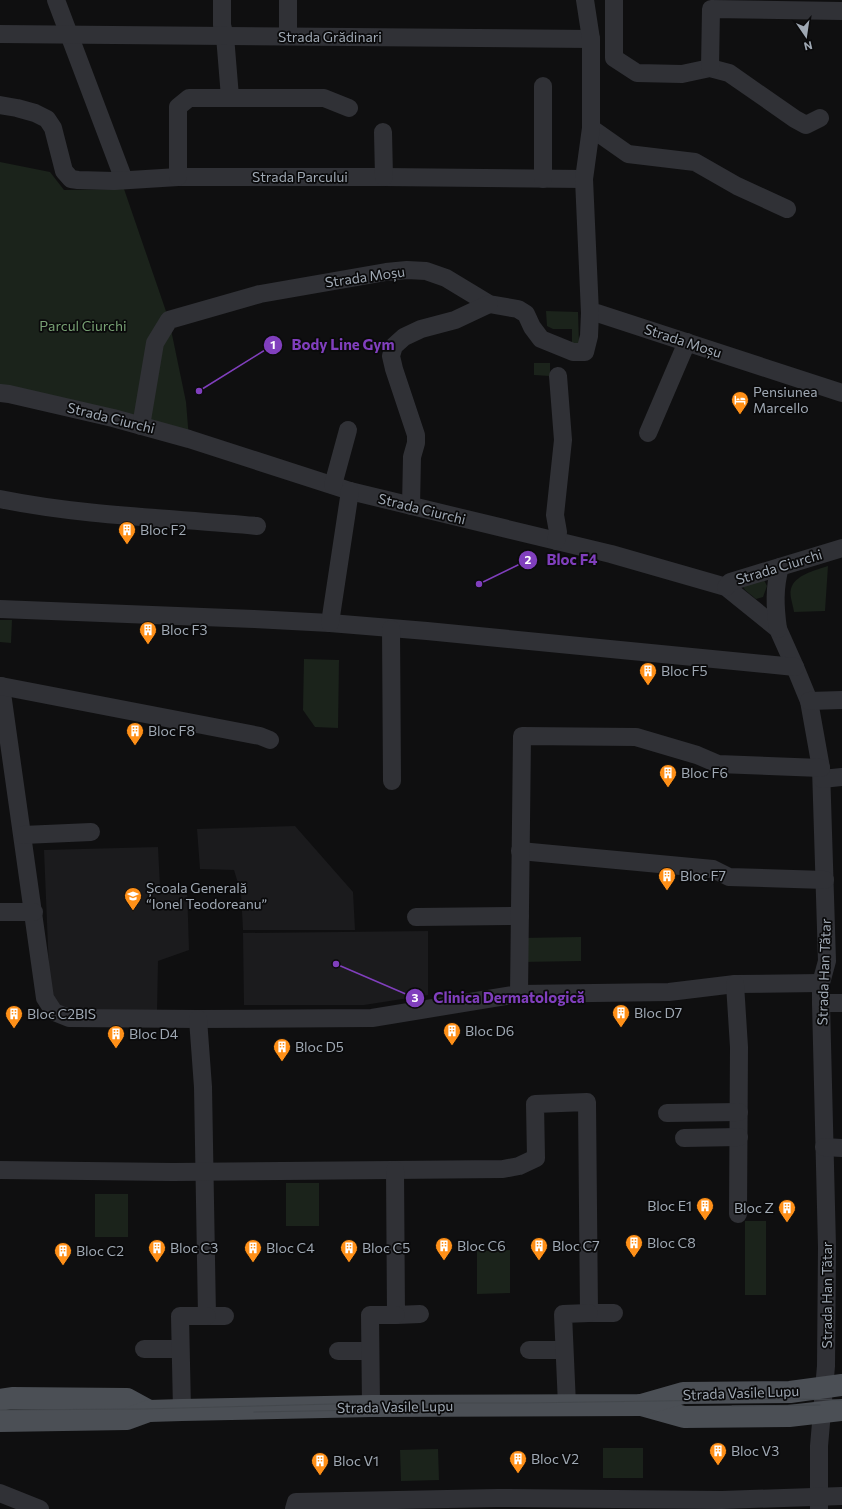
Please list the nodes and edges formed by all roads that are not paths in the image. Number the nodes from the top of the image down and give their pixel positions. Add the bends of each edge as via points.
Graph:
1 (56, 0) edge
2 (222, 0) edge
3 (288, 0) edge
4 (585, 0) edge
5 (614, 0) edge
6 (707, 5) edge
7 (842, 11) edge
8 (0, 34) edge
9 (69, 35) junction
10 (225, 36) junction
11 (288, 36) junction
12 (591, 38) junction
13 (710, 68) junction
14 (543, 86) dead end
15 (230, 97) junction
16 (0, 105) edge
17 (349, 108) dead end
18 (820, 118) dead end
19 (591, 128) junction
20 (383, 132) dead end
21 (178, 177) junction
22 (384, 177) junction
23 (543, 179) junction
24 (124, 180) junction
25 (584, 180) junction
26 (787, 209) dead end
27 (489, 304) junction
28 (590, 313) junction
29 (687, 342) junction
30 (558, 376) dead end
31 (0, 393) edge
32 (842, 393) edge
33 (141, 426) junction
34 (348, 430) dead end
35 (648, 433) dead end
36 (333, 485) junction
37 (350, 491) junction
38 (0, 499) edge
39 (411, 506) junction
40 (257, 526) dead end
41 (556, 541) junction
42 (842, 548) edge
43 (780, 567) junction
44 (726, 587) junction
45 (0, 609) edge
46 (330, 623) junction
47 (391, 629) junction
48 (778, 629) junction
49 (795, 667) junction
50 (1, 686) edge
51 (842, 700) edge
52 (809, 701) junction
53 (270, 740) dead end
54 (822, 773) junction
55 (842, 777) edge
56 (392, 781) dead end
57 (91, 832) dead end
58 (22, 834) junction
59 (520, 851) junction
60 (825, 880) junction
61 (0, 912) edge
62 (34, 912) junction
63 (520, 916) junction
64 (416, 917) dead end
65 (821, 983) junction
66 (736, 984) junction
67 (519, 994) junction
68 (821, 1002) junction
69 (842, 1003) edge
70 (198, 1019) junction
71 (738, 1112) junction
72 (666, 1113) dead end
73 (738, 1137) junction
74 (684, 1138) dead end
75 (824, 1147) junction
76 (842, 1148) edge
77 (0, 1170) edge
78 (394, 1170) junction
79 (204, 1172) junction
80 (738, 1214) dead end
81 (835, 1268) edge
82 (589, 1313) junction
83 (614, 1313) dead end
84 (420, 1314) dead end
85 (396, 1315) junction
86 (207, 1316) junction
87 (225, 1316) dead end
88 (834, 1323) edge
89 (144, 1349) dead end
90 (180, 1349) junction
91 (529, 1350) dead end
92 (564, 1350) junction
93 (338, 1351) dead end
94 (370, 1351) junction
95 (833, 1387) edge
96 (0, 1400) edge
97 (641, 1404) junction
98 (567, 1405) junction
99 (371, 1406) junction
100 (182, 1410) junction
101 (842, 1410) edge
102 (149, 1411) junction
103 (821, 1413) junction
104 (0, 1421) edge
105 (0, 1493) edge
106 (842, 1496) edge
107 (819, 1502) edge
108 (722, 1504) edge
109 (40, 1509) edge
110 (294, 1509) edge

1 - 9 street
2 - 10 street via 222,25
3 - 11 street
4 - 12 street
5 - 13 street via 614,58 637,73 682,74
6 - 7 street
6 - 13 street
8 - 9 street, Strada Grădinari
9 - 10 street, Strada Grădinari
9 - 24 street
10 - 11 street, Strada Grădinari
10 - 15 street
11 - 12 street, Strada Grădinari
12 - 19 street
13 - 18 street via 729,73 806,125
14 - 23 street
15 - 17 street via 324,98
15 - 21 street via 189,98 178,107
16 - 24 street, Strada Parcului via 35,113 47,119 53,128 64,171 71,179
19 - 25 street
19 - 26 street via 628,154 695,162 737,186
20 - 22 street
21 - 22 street, Strada Parcului
21 - 24 street, Strada Parcului
22 - 23 street, Strada Parcului
23 - 25 street, Strada Parcului
25 - 28 street
27 - 28 street, Strada Moșu via 518,309 526,314 541,339 573,352 585,352
27 - 33 street, Strada Moșu via 446,278 426,271 407,270 260,294 169,320 154,343
27 - 39 street via 456,320 421,329 404,337 394,346 391,356 394,369 416,435 412,457
28 - 29 street, Strada Moșu via 597,313
29 - 32 street, Strada Moșu
29 - 35 street
30 - 41 street via 564,440 555,516 558,532
31 - 33 street, Strada Ciurchi
33 - 36 street, Strada Ciurchi
34 - 36 street
36 - 37 street, Strada Ciurchi
37 - 39 street, Strada Ciurchi
37 - 46 street
38 - 40 street via 75,511
39 - 41 street, Strada Ciurchi
41 - 44 street, Strada Ciurchi
42 - 43 street, Strada Ciurchi
43 - 44 street, Strada Ciurchi via 730,582
43 - 48 street via 776,582
44 - 48 street, Strada Han Tătar
45 - 46 street
46 - 47 street
47 - 49 street
47 - 56 street
48 - 49 street, Strada Han Tătar
49 - 52 street, Strada Han Tătar
50 - 53 street
50 - 58 street
51 - 52 street
52 - 54 street, Strada Han Tătar
54 - 55 street
54 - 59 street via 718,764 636,737 522,736
54 - 60 street, Strada Han Tătar
57 - 58 street
58 - 62 street
59 - 60 street via 714,870 729,877
59 - 63 street
60 - 65 street, Strada Han Tătar via 827,961
61 - 62 street
62 - 70 street via 45,998 54,1012 69,1018
63 - 64 street
63 - 67 street
65 - 66 street
65 - 68 street, Strada Han Tătar
66 - 67 street via 669,992
66 - 71 street via 739,1047
67 - 70 street via 372,1018
68 - 69 street
68 - 75 street, Strada Han Tătar
70 - 79 street via 203,1087
71 - 72 street
71 - 73 street
73 - 74 street
73 - 80 street
75 - 76 street
75 - 81 street, Strada Han Tătar
77 - 79 street
78 - 79 street
78 - 82 street via 503,1169 519,1166 536,1158 535,1104 587,1102
78 - 85 street
79 - 86 street
81 - 88 street, Strada Han Tătar
82 - 83 street
82 - 92 street via 563,1314
84 - 85 street
85 - 94 street via 370,1315
86 - 87 street
86 - 90 street via 180,1316
88 - 95 street, Strada Han Tătar via 826,1366
89 - 90 street
90 - 100 street
91 - 92 street
92 - 98 street
93 - 94 street
94 - 99 street
95 - 97 main road, Strada Vasile Lupu via 790,1392 683,1393
95 - 103 street, Strada Han Tătar
96 - 102 main road via 127,1399
97 - 98 main road, Strada Vasile Lupu
97 - 103 main road, Strada Vasile Lupu via 684,1417 789,1416
98 - 99 main road, Strada Vasile Lupu
99 - 100 main road, Strada Vasile Lupu
100 - 102 main road, Strada Vasile Lupu
101 - 103 main road, Strada Vasile Lupu
102 - 104 main road, Strada Vasile Lupu via 127,1419
103 - 107 street, Strada Han Tătar
105 - 109 street
106 - 107 street
107 - 108 street
108 - 110 street via 497,1498 296,1502

